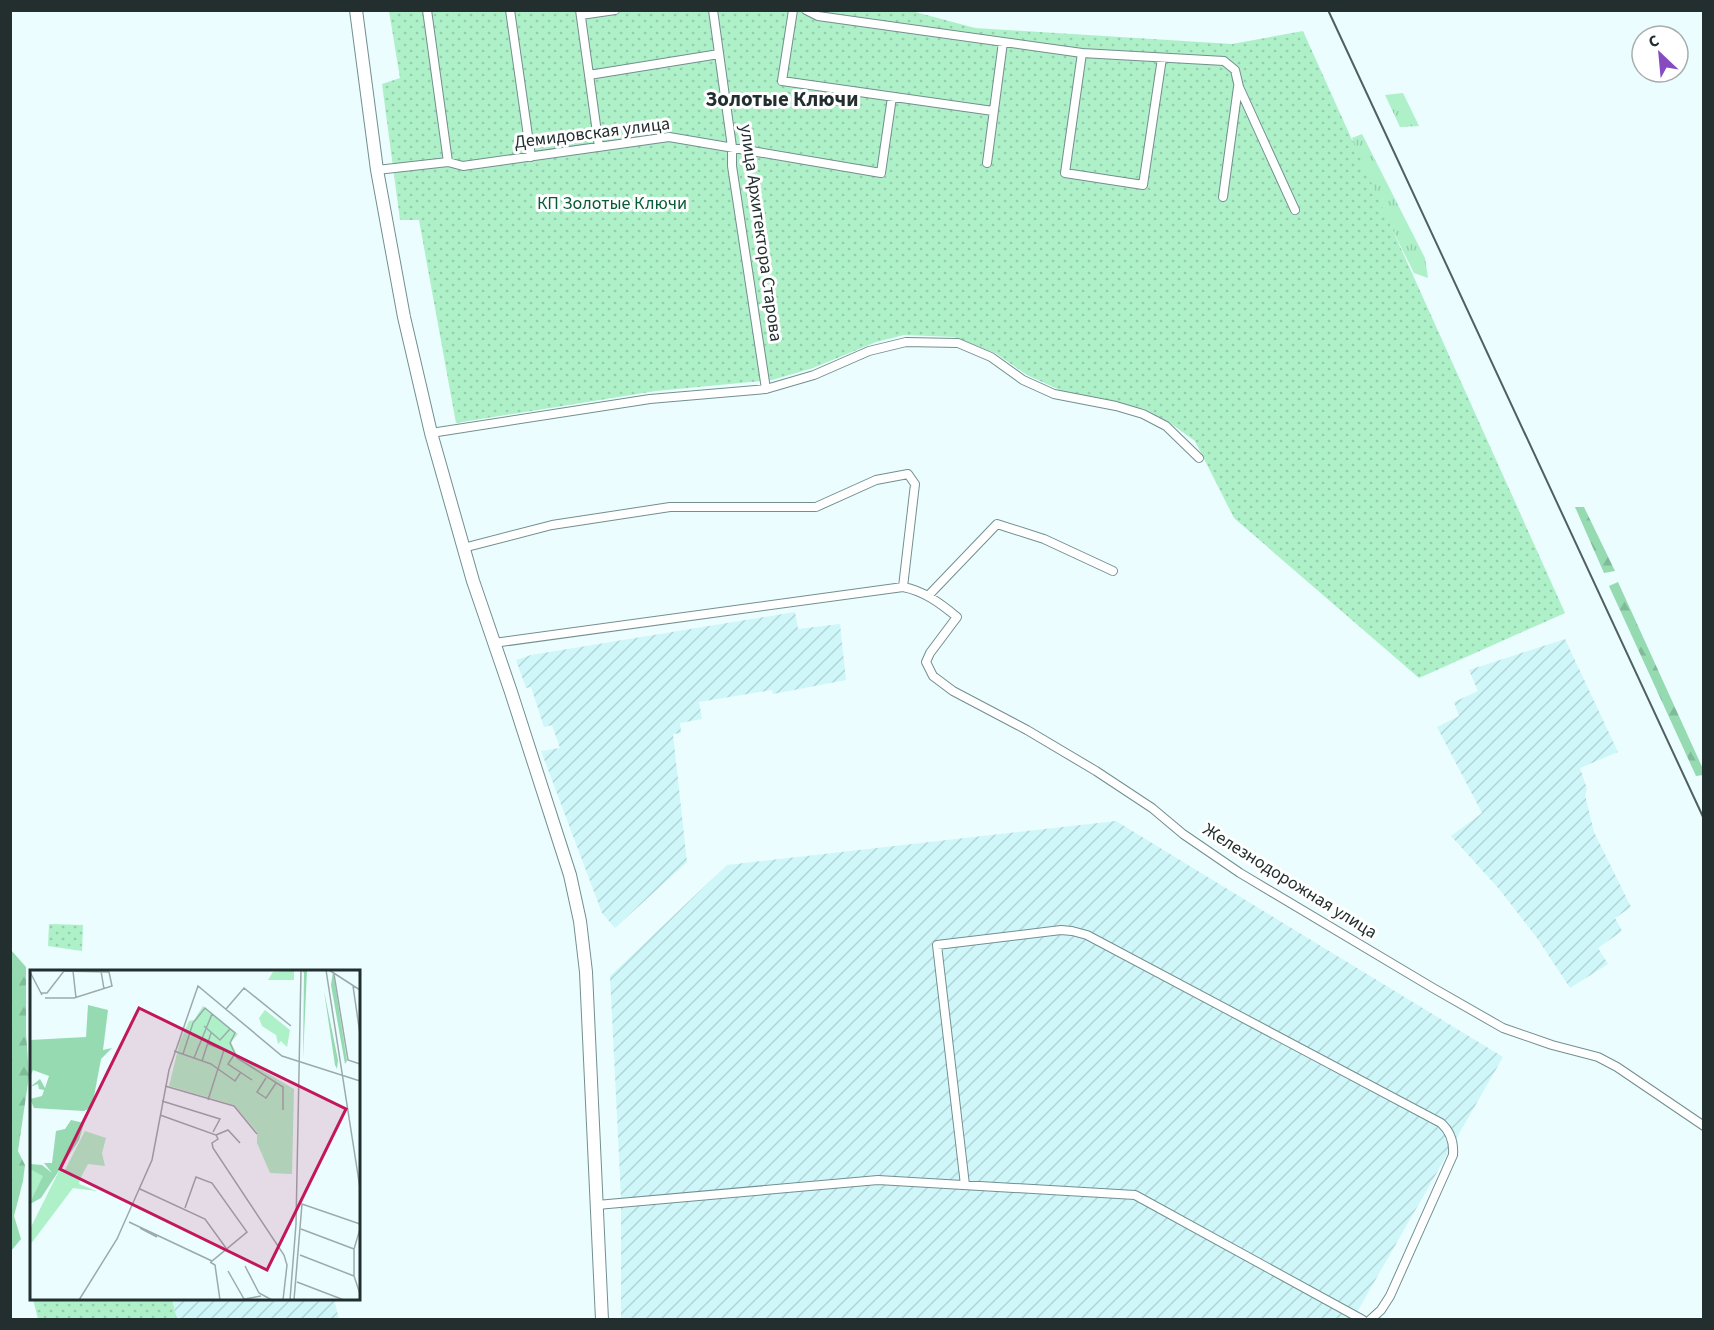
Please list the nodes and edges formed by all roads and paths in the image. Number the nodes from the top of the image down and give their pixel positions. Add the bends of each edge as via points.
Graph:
1 (356, 10) edge
2 (427, 10) edge
3 (510, 10) edge
4 (615, 10) edge
5 (713, 10) edge
6 (793, 10) edge
7 (806, 10) edge
8 (580, 13) edge
9 (1003, 42) junction
10 (1082, 53) junction
11 (719, 54) junction
12 (1162, 58) junction
13 (589, 75) junction
14 (1239, 87) junction
15 (892, 97) junction
16 (993, 111) junction
17 (599, 147) junction
18 (732, 147) junction
19 (531, 157) junction
20 (448, 162) junction
21 (987, 164) dead end
22 (377, 170) junction
23 (1223, 197) dead end
24 (1295, 210) dead end
25 (766, 389) junction
26 (431, 434) junction
27 (1199, 458) dead end
28 (463, 548) junction
29 (1113, 571) dead end
30 (903, 587) junction
31 (928, 596) junction
32 (494, 643) junction
33 (1704, 1126) edge
34 (965, 1185) junction
35 (597, 1205) junction
36 (602, 1320) edge
37 (1363, 1320) edge
38 (1370, 1320) edge

1 - 22 street
2 - 20 street
3 - 19 street
4 - 8 street
5 - 11 street, улица Архитектора Старова
6 - 15 street via 782,81
7 - 9 street via 818,16
8 - 13 street
9 - 10 street
9 - 16 street
10 - 12 street
10 - 12 street via 1065,174 1143,185
11 - 13 street
11 - 18 street, улица Архитектора Старова
12 - 14 street via 1224,61 1235,70
13 - 17 street
14 - 23 street
14 - 24 street
15 - 16 street
15 - 18 street, Демидовская улица via 881,173
16 - 21 street
17 - 18 street, Демидовская улица via 669,137
17 - 19 street, Демидовская улица
18 - 25 street, улица Архитектора Старова
19 - 20 street, Демидовская улица via 464,166
20 - 22 street, Демидовская улица
22 - 26 street
25 - 26 street via 650,399
25 - 27 street via 814,375 869,351 906,342 958,343 991,357 1023,380 1054,394 1143,414 1166,426
26 - 28 street
28 - 30 street via 552,525 670,507 816,507 876,480 908,474 915,484
28 - 32 street
29 - 31 street via 1044,539 997,524
30 - 31 street
30 - 32 street
31 - 33 street, Железнодорожная улица via 957,616 926,662 933,676 953,691 1096,771 1240,873 1433,988 1503,1028 1598,1057
32 - 35 street via 570,875 580,921
34 - 35 street via 878,1180
34 - 37 street via 1135,1195
34 - 38 street via 938,945 1061,930 1087,934 1447,1129 1453,1155 1390,1296
35 - 36 street

